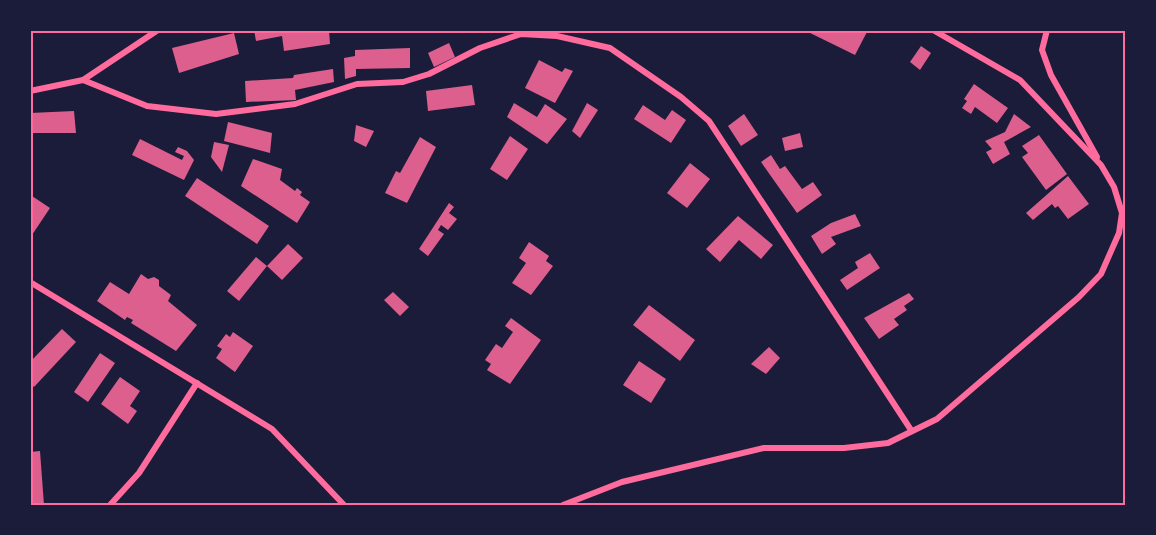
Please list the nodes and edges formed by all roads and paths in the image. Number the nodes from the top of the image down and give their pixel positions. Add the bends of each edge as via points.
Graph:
1 (158, 30) edge
2 (933, 30) edge
3 (1047, 30) edge
4 (83, 80) junction
5 (30, 91) edge
6 (1101, 165) junction
7 (30, 282) edge
8 (196, 383) junction
9 (911, 430) junction
10 (110, 505) edge
11 (344, 505) edge
12 (564, 505) edge

1 - 4 street
2 - 6 street via 1020,80
3 - 6 street via 1042,50 1051,75
4 - 5 street
4 - 9 street via 147,106 216,114 295,104 357,84 403,82 521,34 557,36 610,48 681,96 709,121
6 - 9 street via 1114,187 1122,213 1113,250 1101,274 937,419
7 - 8 street
8 - 10 street via 139,473
8 - 11 street via 272,429
9 - 12 street via 888,443 844,448 764,448 622,482

